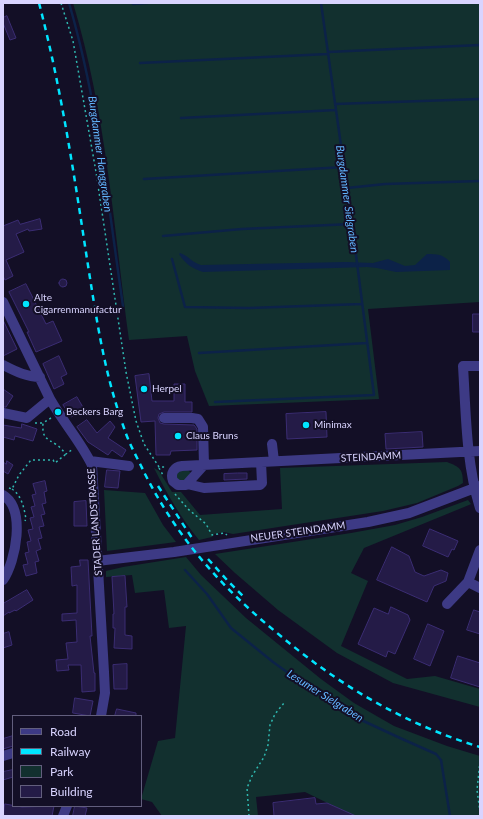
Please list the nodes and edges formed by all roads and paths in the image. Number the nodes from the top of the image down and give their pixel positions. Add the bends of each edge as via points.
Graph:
1 (61, 3) edge
2 (3, 302) edge
3 (3, 365) edge
4 (480, 366) edge
5 (40, 377) junction
6 (50, 399) junction
7 (3, 413) edge
8 (59, 414) junction
9 (164, 418) dead end
10 (80, 444) junction
11 (272, 444) dead end
12 (468, 452) junction
13 (480, 452) edge
14 (66, 454) junction
15 (90, 461) junction
16 (274, 461) junction
17 (261, 462) junction
18 (204, 465) junction
19 (129, 466) dead end
20 (159, 467) junction
21 (175, 469) junction
22 (167, 480) dead end
23 (188, 484) junction
24 (477, 488) edge
25 (5, 491) edge
26 (175, 494) dead end
27 (480, 508) edge
28 (224, 533) dead end
29 (480, 550) edge
30 (97, 561) junction
31 (3, 580) edge
32 (468, 582) junction
33 (480, 588) edge
34 (447, 604) dead end
35 (284, 703) dead end
36 (101, 715) edge
37 (480, 761) edge
38 (480, 812) edge
39 (249, 816) edge

1 - 20 path via 73,41 136,421 144,444
2 - 5 street, STADER LANDSTRASSE
3 - 5 street via 30,377
4 - 12 street via 463,366
5 - 6 street, STADER LANDSTRASSE
6 - 7 street via 27,418
6 - 8 street, STADER LANDSTRASSE
8 - 10 street, STADER LANDSTRASSE
8 - 14 path via 44,423 44,437
9 - 18 street via 198,419 203,427
10 - 14 path
10 - 15 street, STADER LANDSTRASSE
11 - 16 street
12 - 13 street, STEINDAMM
12 - 16 street, STEINDAMM
12 - 24 street
14 - 25 path via 55,463 53,460 30,460 12,489
15 - 19 street
15 - 30 street, STADER LANDSTRASSE via 93,471
16 - 17 street, STEINDAMM
17 - 18 street, STEINDAMM
17 - 23 street via 260,485 204,488
18 - 21 street, STEINDAMM
18 - 23 street
20 - 21 path
20 - 22 path
21 - 23 street via 172,474 174,483 180,486
24 - 27 street
24 - 30 street, NEUER STEINDAMM via 409,513 368,522 174,552
25 - 31 street via 6,497 13,505 18,532 13,555
26 - 28 path via 206,524 212,535
29 - 32 street
30 - 36 street, STADER LANDSTRASSE via 105,693
32 - 33 street
32 - 34 street
35 - 39 path via 270,724 264,757 247,788
37 - 38 path via 477,790

